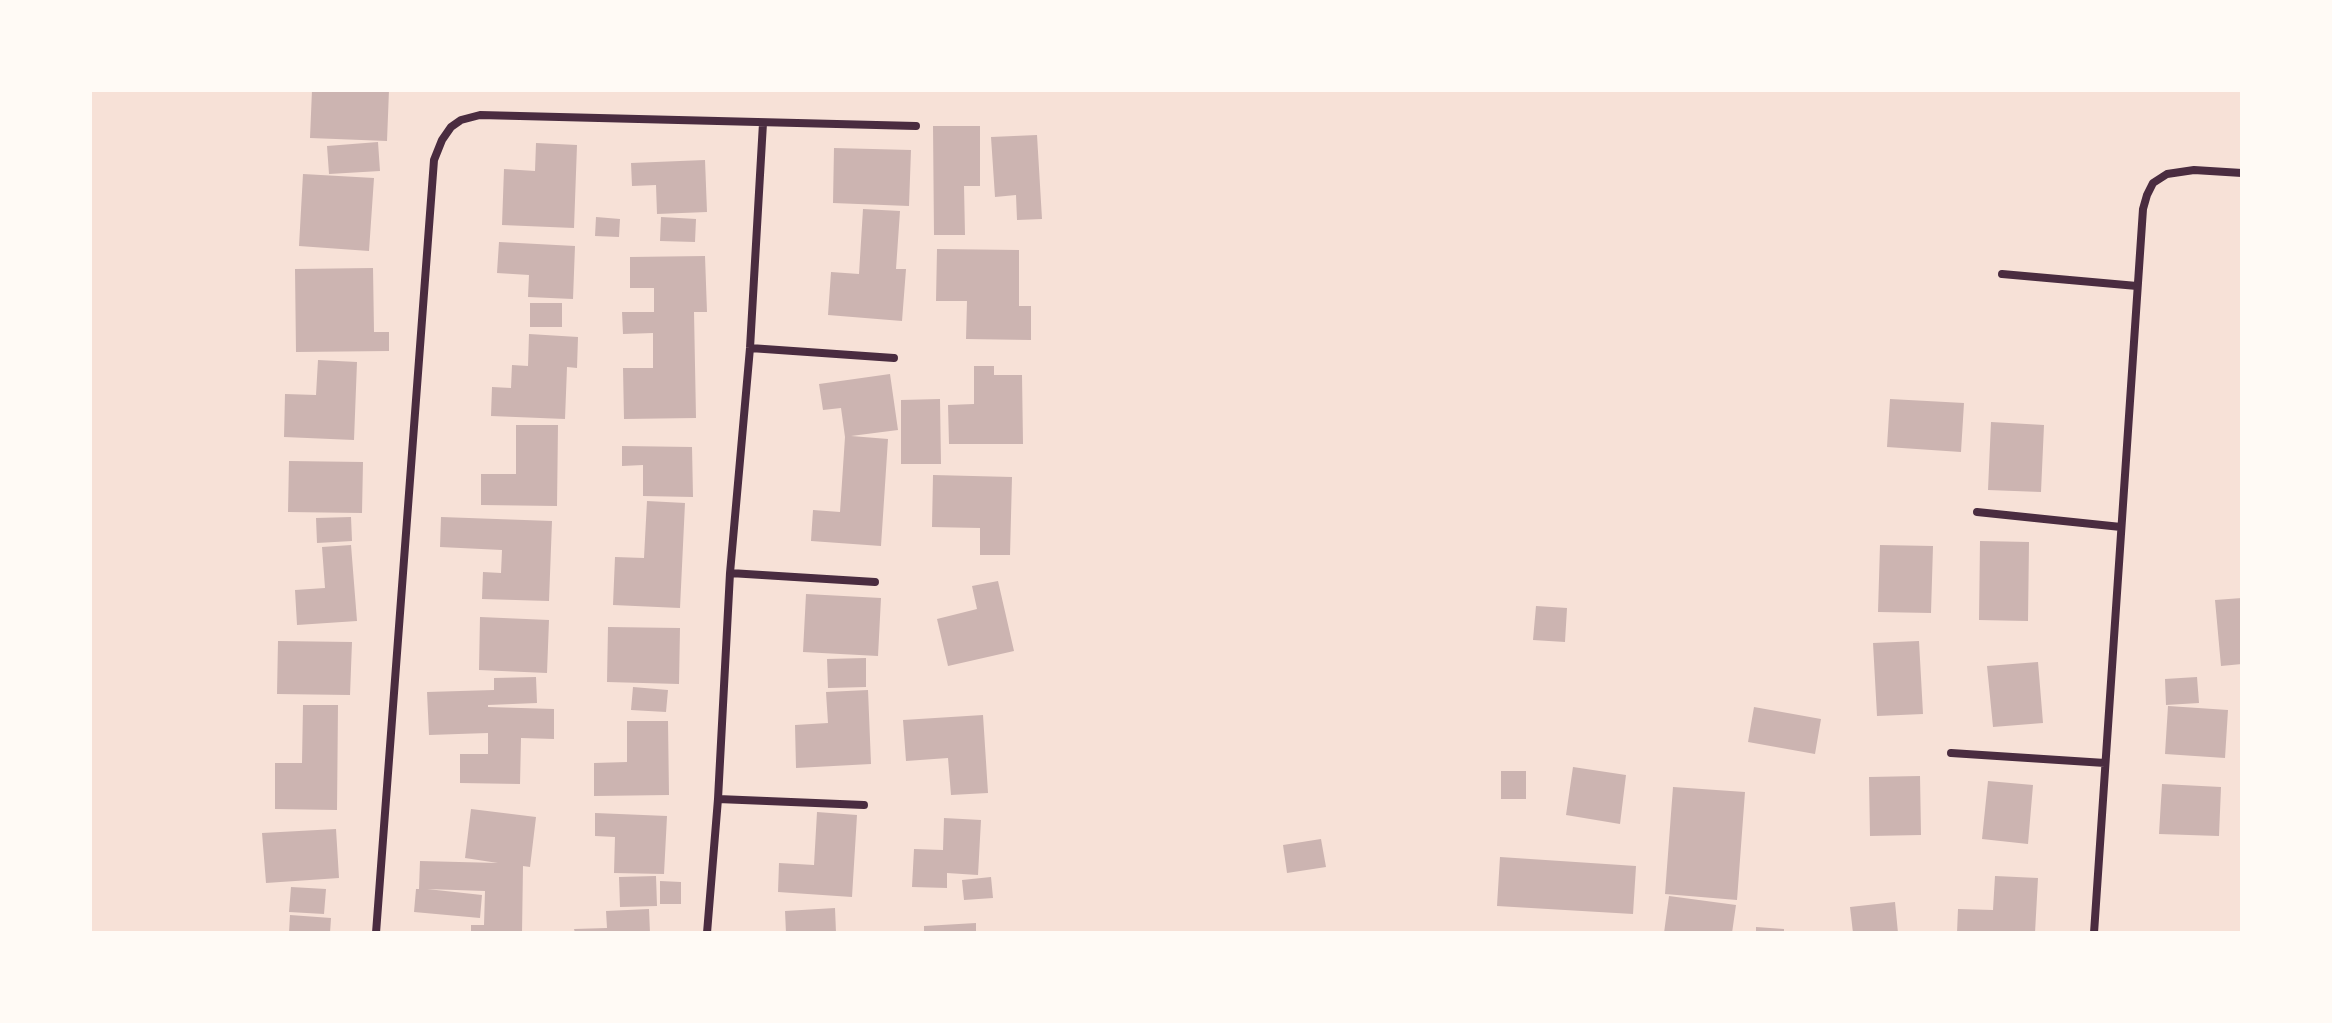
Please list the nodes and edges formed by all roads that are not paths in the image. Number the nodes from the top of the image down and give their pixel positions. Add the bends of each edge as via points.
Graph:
1 (763, 123) junction
2 (916, 126) dead end
3 (2242, 173) edge
4 (2002, 274) dead end
5 (2137, 286) junction
6 (750, 348) junction
7 (894, 358) dead end
8 (1977, 512) dead end
9 (2121, 527) junction
10 (730, 573) junction
11 (875, 582) dead end
12 (1951, 753) dead end
13 (2105, 763) junction
14 (718, 799) junction
15 (864, 805) dead end
16 (376, 933) edge
17 (707, 933) edge
18 (2094, 933) edge

1 - 2 street
1 - 6 street
1 - 16 street via 480,115 461,120 442,140 434,160
3 - 5 street via 2182,171 2153,183 2143,209
4 - 5 street
5 - 9 street
6 - 7 street
6 - 10 street
8 - 9 street
9 - 13 street
10 - 11 street
10 - 14 street
12 - 13 street
13 - 18 street
14 - 15 street
14 - 17 street

